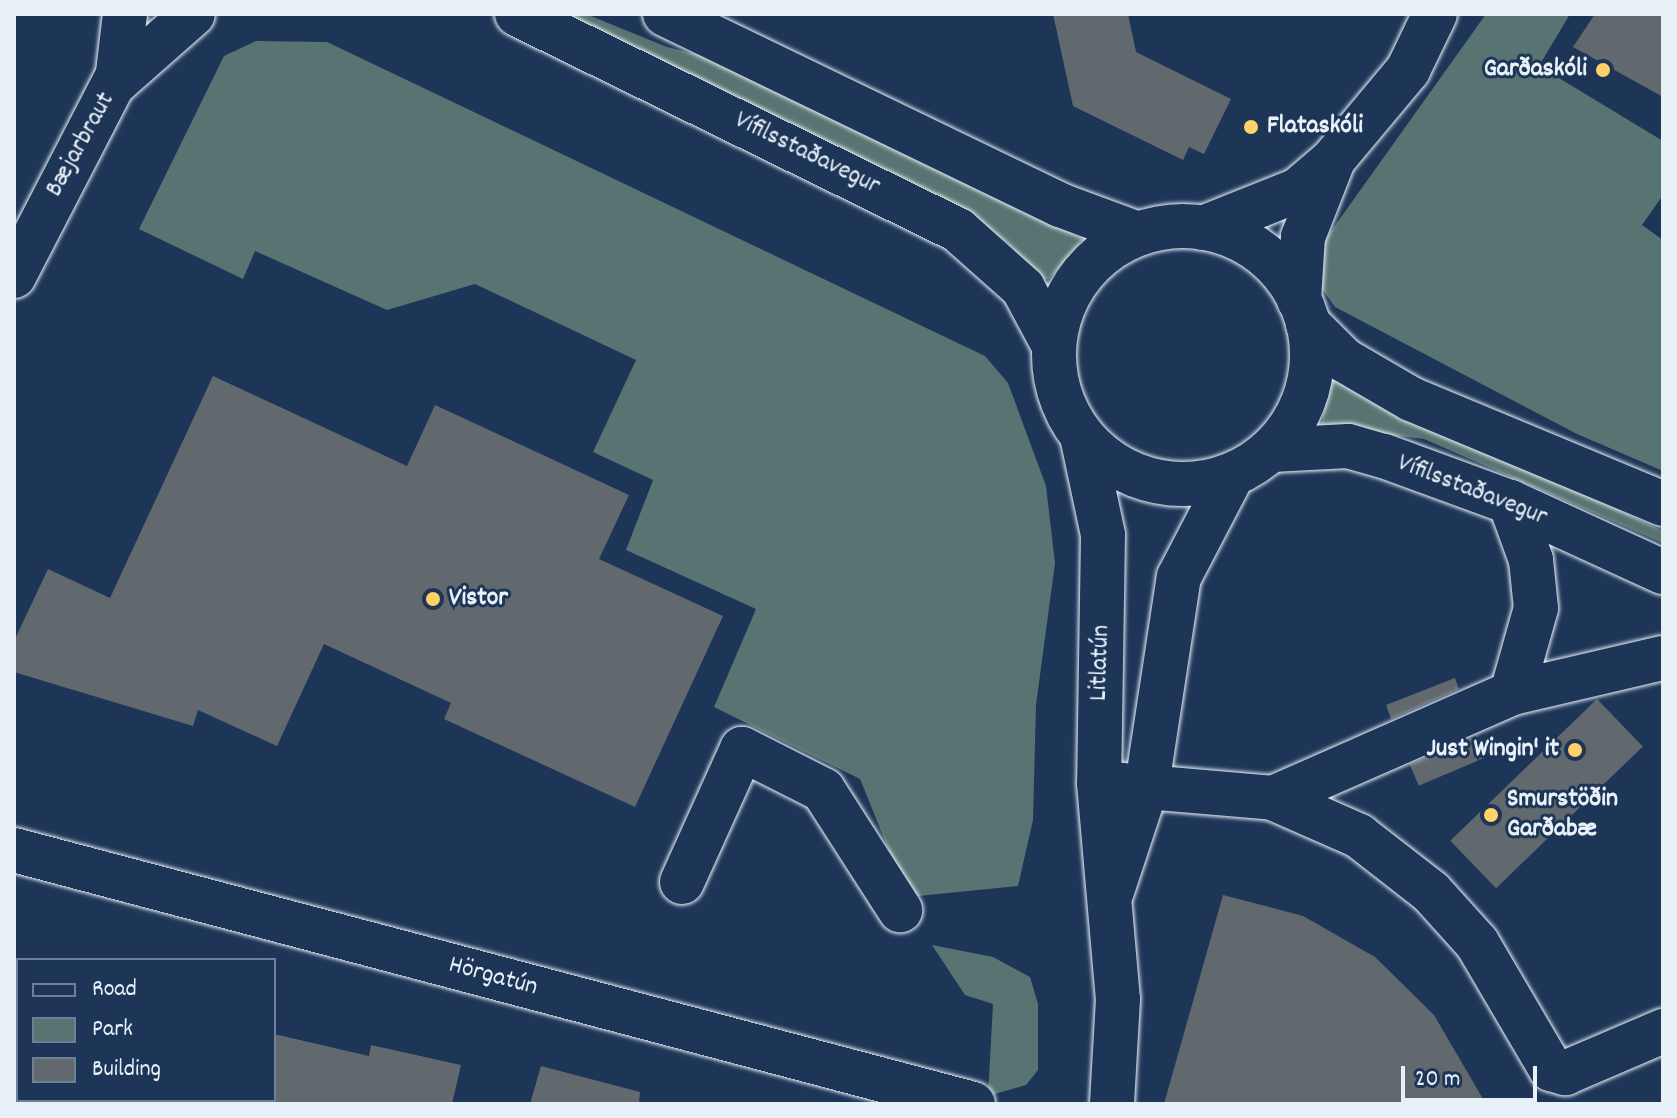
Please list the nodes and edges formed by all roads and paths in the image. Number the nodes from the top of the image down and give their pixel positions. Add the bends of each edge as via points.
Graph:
1 (125, 14) edge
2 (146, 14) edge
3 (193, 14) edge
4 (517, 14) edge
5 (665, 14) edge
6 (1435, 14) edge
7 (117, 81) junction
8 (1332, 161) junction
9 (1203, 228) junction
10 (1138, 234) junction
11 (14, 276) edge
12 (1304, 312) junction
13 (1054, 346) junction
14 (1082, 436) junction
15 (1272, 450) junction
16 (1232, 475) junction
17 (1510, 502) junction
18 (1663, 504) edge
19 (1663, 572) edge
20 (1663, 658) edge
21 (1512, 693) junction
22 (1099, 783) junction
23 (1147, 785) junction
24 (1273, 798) junction
25 (14, 850) edge
26 (682, 882) dead end
27 (1112, 891) junction
28 (900, 910) dead end
29 (1663, 1031) edge
30 (973, 1104) edge
31 (1112, 1104) edge

1 - 7 main road
2 - 7 main road, Bæjarbraut
3 - 7 main road
4 - 13 main road, Vífilsstaðavegur via 958,230 1023,288
5 - 10 main road via 1060,205
6 - 8 main road via 1408,70
7 - 11 main road, Bæjarbraut
8 - 9 main road via 1286,196
8 - 12 main road via 1303,237
9 - 10 main road
9 - 12 main road via 1260,252
10 - 13 main road via 1080,278
12 - 15 main road, Vífilsstaðavegur via 1307,392
12 - 18 main road via 1344,360 1411,399
13 - 14 main road, Vífilsstaðavegur via 1065,409
14 - 16 main road, Vífilsstaðavegur via 1112,464 1150,480 1192,485
14 - 22 main road, Litlatún via 1103,535
15 - 16 main road, Vífilsstaðavegur
15 - 17 main road, Vífilsstaðavegur via 1348,446
16 - 23 main road, Litlatún via 1179,577
17 - 19 main road, Vífilsstaðavegur
17 - 21 main road via 1531,560 1536,608
20 - 21 main road
21 - 24 main road
22 - 23 main road
22 - 27 main road, Litlatún via 1100,840
23 - 24 main road
23 - 27 main road, Litlatún
24 - 29 main road via 1359,836 1431,892 1477,943 1551,1069 1565,1073
25 - 30 main road, Hörgatún
26 - 28 main road via 742,749 823,790
27 - 31 main road, Litlatún via 1118,999

